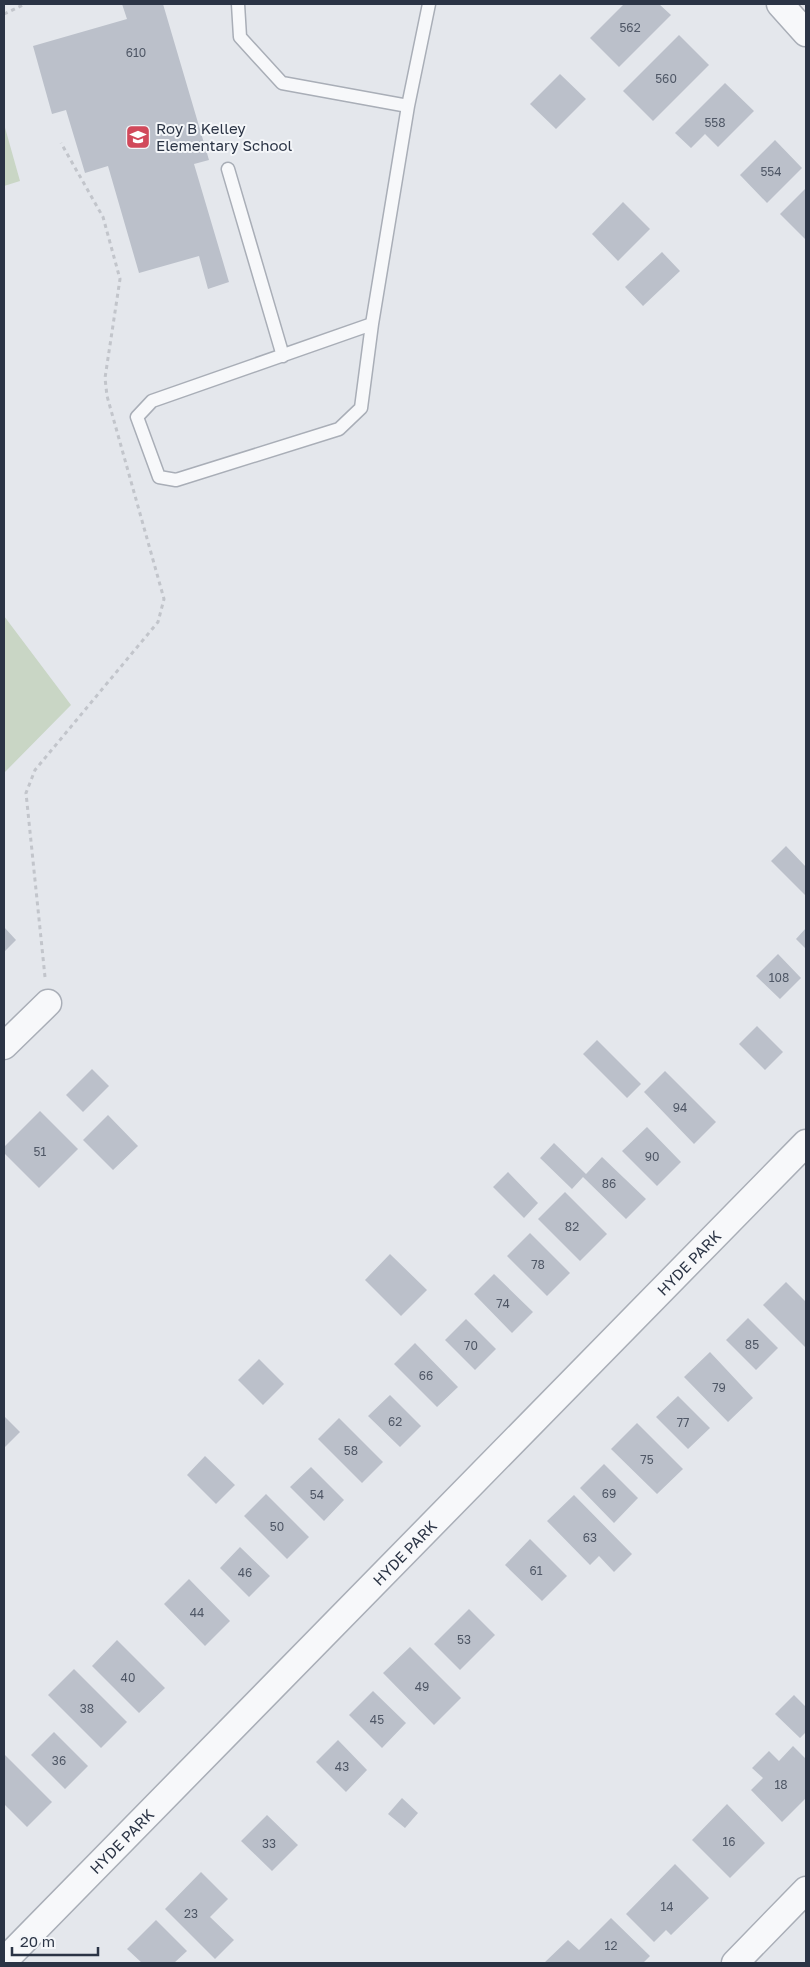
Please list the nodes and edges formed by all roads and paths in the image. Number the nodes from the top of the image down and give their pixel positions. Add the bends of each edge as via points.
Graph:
1 (25, 4) edge
2 (238, 4) edge
3 (429, 4) edge
4 (780, 4) edge
5 (4, 14) edge
6 (806, 33) edge
7 (408, 106) junction
8 (61, 143) dead end
9 (228, 169) dead end
10 (372, 324) junction
11 (283, 356) junction
12 (48, 1003) joint
13 (4, 1046) edge
14 (806, 1144) edge
15 (806, 1890) edge
16 (4, 1960) edge
17 (735, 1963) edge

1 - 5 path
2 - 7 lane via 240,37 282,83
3 - 7 lane
4 - 6 street
7 - 10 lane
8 - 12 path via 102,217 120,279 105,378 107,396 164,599 158,622 35,770 26,793
9 - 11 lane
10 - 11 lane
10 - 11 lane via 361,408 339,429 176,480 159,477 137,416 152,401
12 - 13 street
14 - 16 street, HYDE PARK
15 - 17 street

